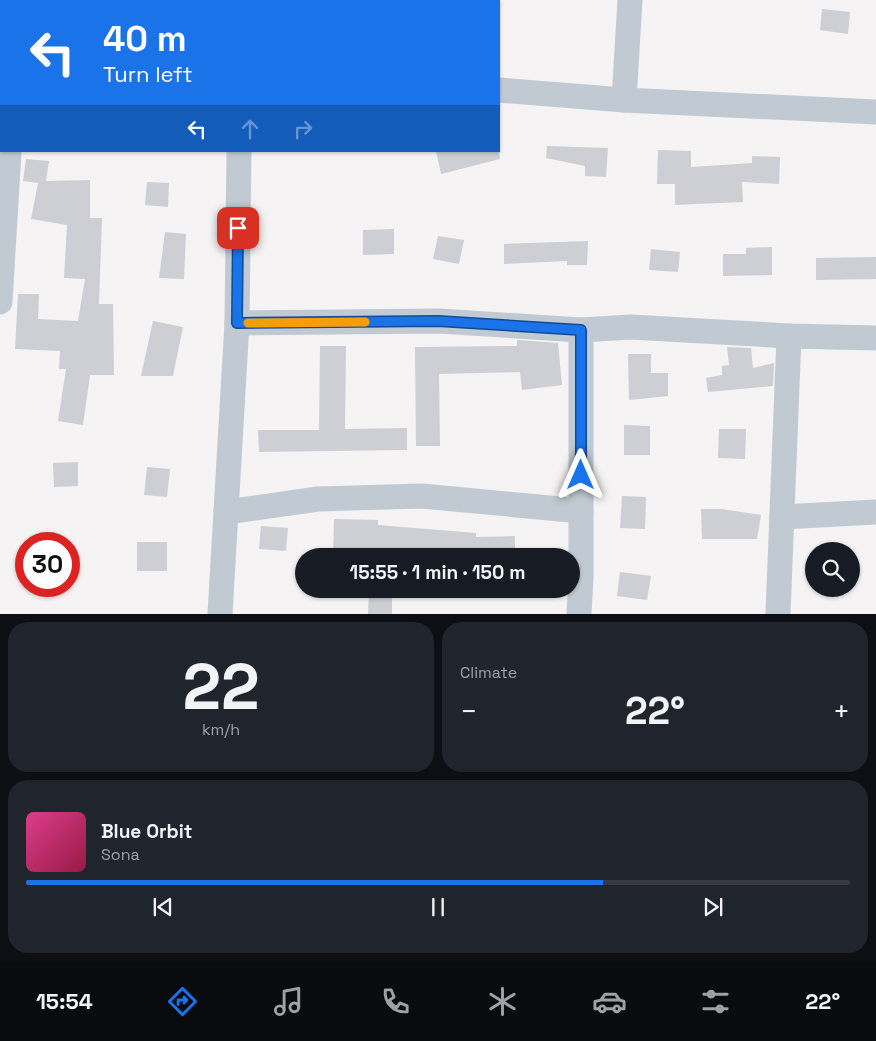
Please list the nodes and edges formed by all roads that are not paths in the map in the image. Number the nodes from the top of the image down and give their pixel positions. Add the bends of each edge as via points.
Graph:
1 (630, 0) edge
2 (500, 90) edge
3 (624, 100) junction
4 (876, 112) edge
5 (9, 152) edge
6 (240, 152) edge
7 (0, 302) edge
8 (237, 323) junction
9 (581, 330) junction
10 (789, 336) junction
11 (876, 338) edge
12 (581, 511) junction
13 (226, 512) junction
14 (876, 512) edge
15 (782, 517) junction
16 (220, 614) edge
17 (579, 614) edge
18 (778, 614) edge

1 - 3 street
2 - 3 street
3 - 4 street
5 - 7 street
6 - 8 street
8 - 9 street via 438,321
8 - 13 street
9 - 10 street via 630,327
9 - 12 street
10 - 11 street
10 - 15 street
12 - 13 street via 422,496 318,499
12 - 17 street
13 - 16 street
14 - 15 street
15 - 18 street

